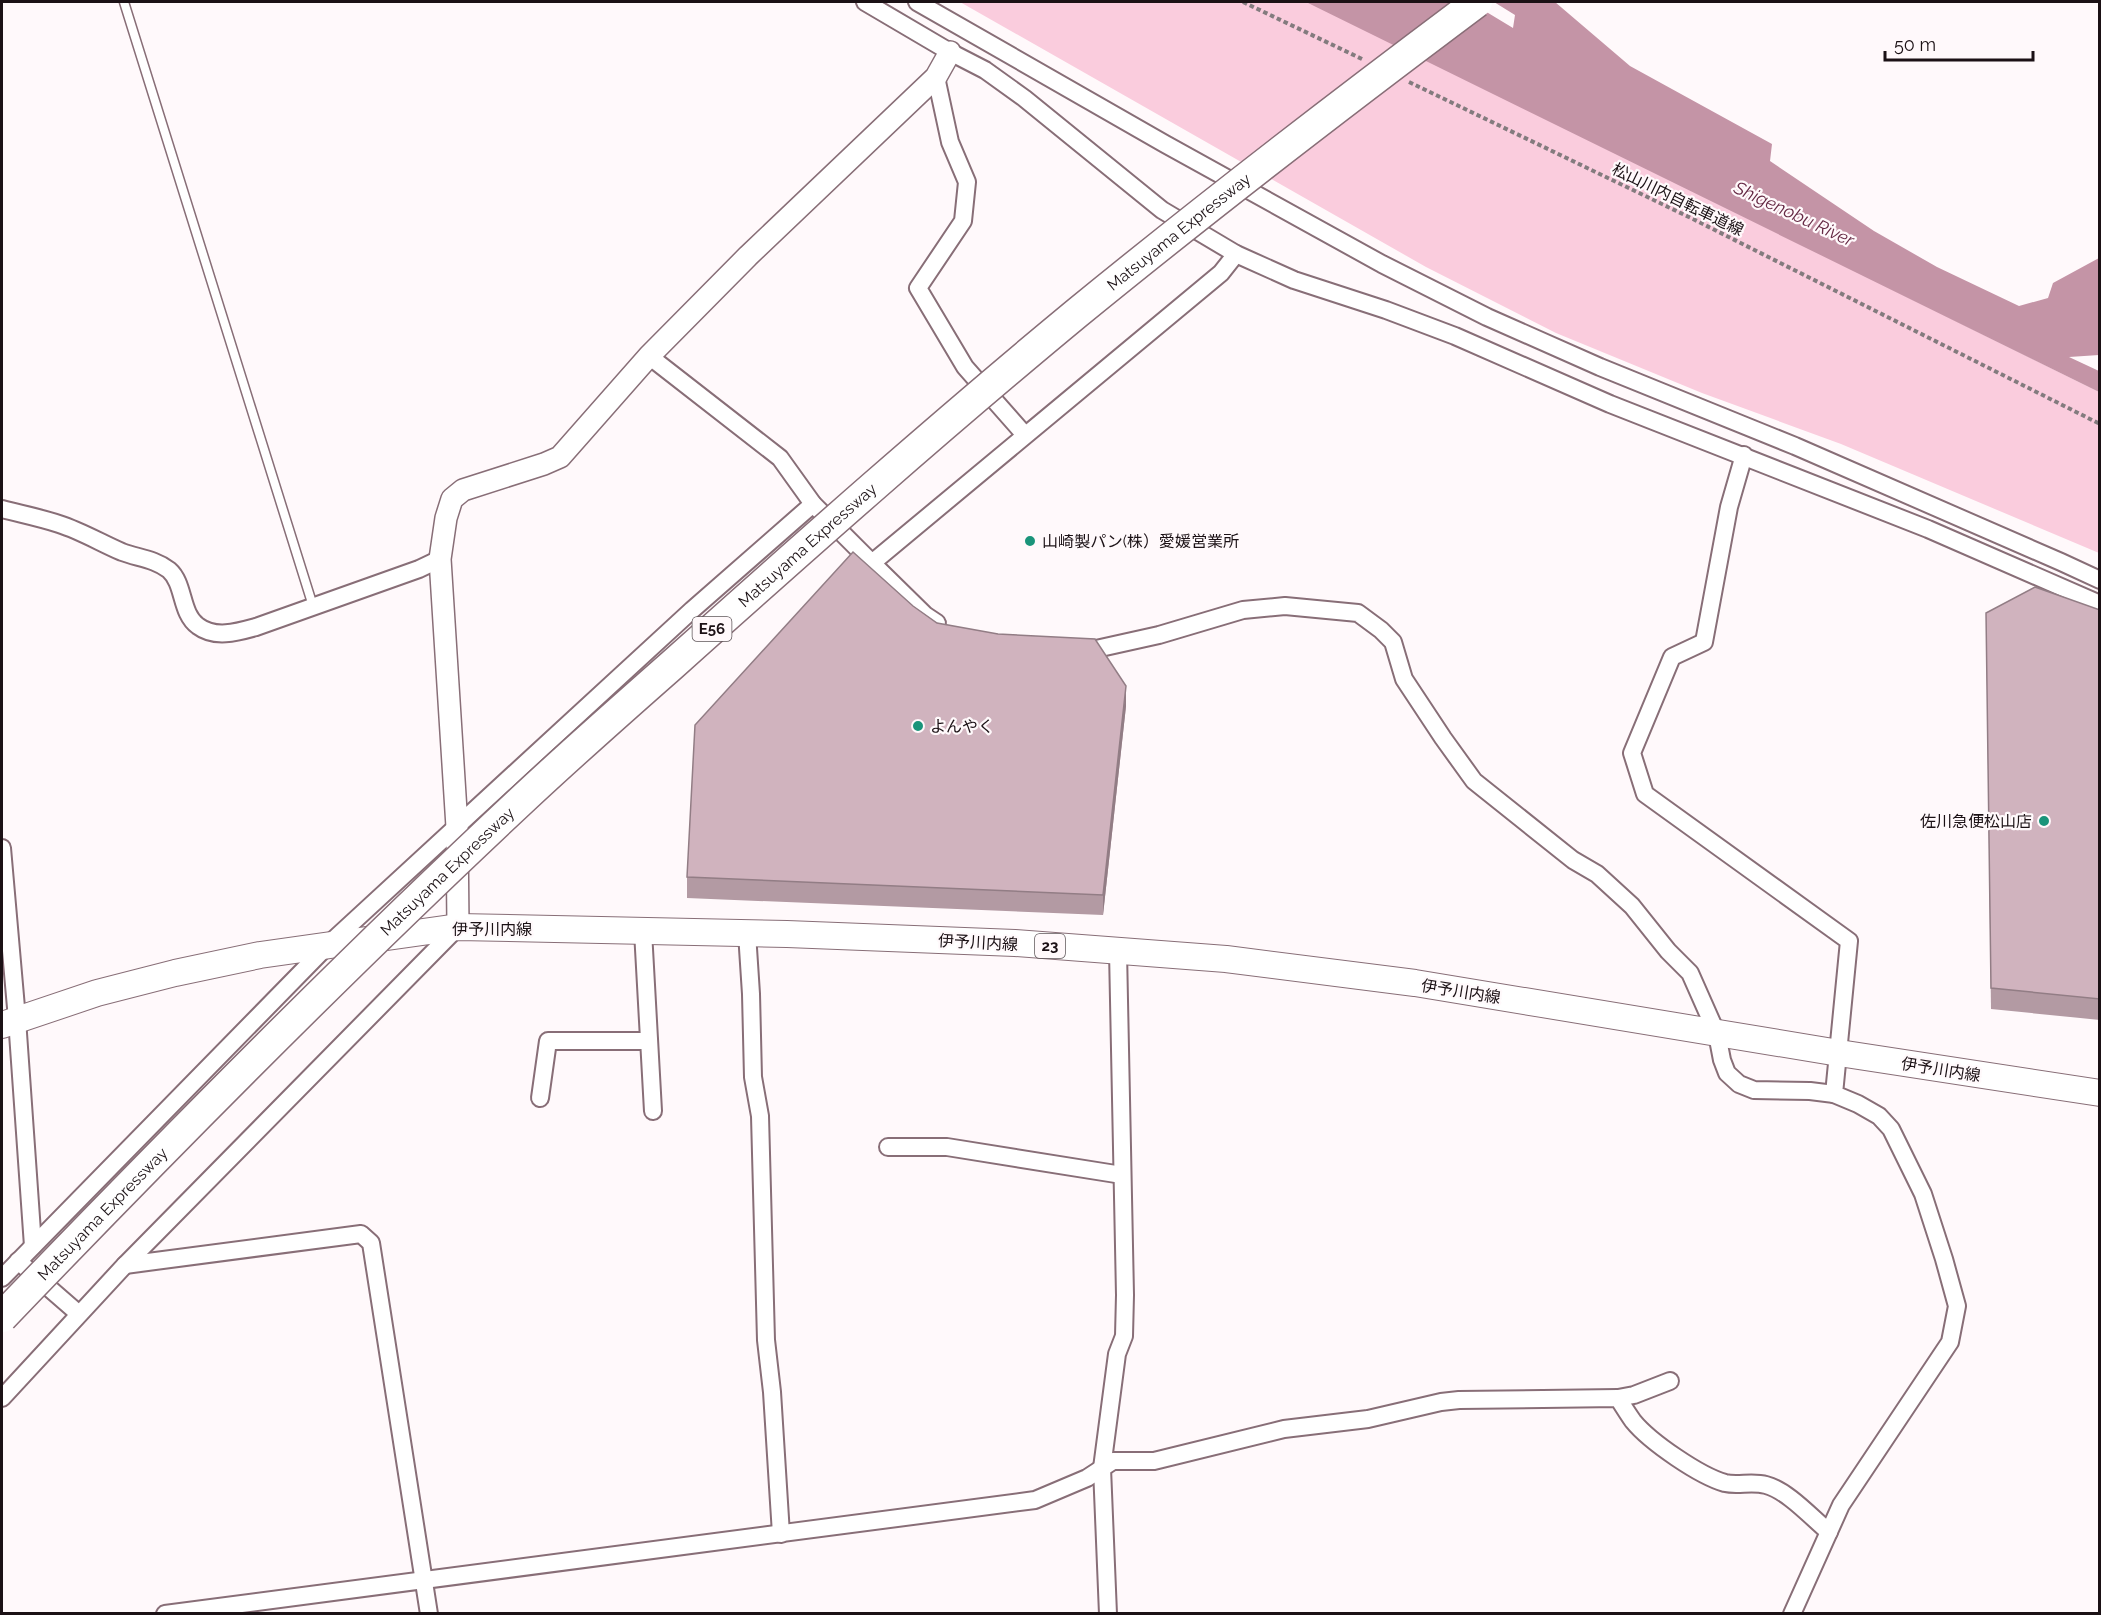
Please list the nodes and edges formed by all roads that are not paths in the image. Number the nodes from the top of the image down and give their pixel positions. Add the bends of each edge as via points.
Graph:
1 (124, 2) edge
2 (865, 2) edge
3 (917, 2) edge
4 (1477, 2) edge
5 (951, 52) junction
6 (936, 77) junction
7 (1236, 255) junction
8 (649, 356) junction
9 (1025, 435) junction
10 (1744, 454) junction
11 (813, 504) junction
12 (2, 508) edge
13 (440, 559) junction
14 (872, 562) junction
15 (2100, 580) edge
16 (2100, 604) edge
17 (313, 606) junction
18 (950, 630) edge
19 (1064, 647) edge
20 (457, 827) junction
21 (2, 848) edge
22 (458, 927) junction
23 (643, 931) junction
24 (747, 933) junction
25 (329, 945) junction
26 (1118, 951) junction
27 (9, 1022) edge
28 (1717, 1034) junction
29 (649, 1041) junction
30 (1839, 1053) junction
31 (2100, 1093) edge
32 (1834, 1094) junction
33 (540, 1098) dead end
34 (653, 1111) dead end
35 (888, 1147) dead end
36 (1122, 1175) junction
37 (33, 1246) junction
38 (18, 1261) junction
39 (125, 1265) junction
40 (2, 1278) edge
41 (80, 1314) junction
42 (2, 1317) edge
43 (1670, 1381) dead end
44 (2, 1398) edge
45 (1618, 1398) junction
46 (1102, 1468) junction
47 (1829, 1532) junction
48 (781, 1534) junction
49 (424, 1580) junction
50 (165, 1614) edge
51 (429, 1614) edge
52 (1108, 1614) edge
53 (1792, 1614) edge

1 - 17 lane
2 - 5 street
3 - 15 street via 1382,264 1487,317
4 - 42 highway, Matsuyama Expressway / E56, bridge via 1077,314 799,551 527,795 399,916 126,1187
5 - 6 street
5 - 7 street via 1024,98 1162,210
6 - 8 street
6 - 9 street via 950,142 967,182 963,222 918,288 965,367
7 - 9 street via 1221,273
7 - 10 street via 1294,280 1455,336 1610,404
8 - 11 street via 780,458
8 - 13 street via 560,457 463,490 452,499
9 - 14 street
10 - 16 street via 1928,528
10 - 30 street via 1704,642 1672,657 1632,753 1645,794 1849,940
11 - 14 street
11 - 20 street
12 - 17 street via 59,524 157,562 171,572 187,613 198,626 212,632 230,634
13 - 17 street
13 - 20 street
14 - 18 street via 925,615
19 - 28 street via 1096,649 1243,610 1285,606 1358,613 1393,642 1404,679 1474,781 1573,860 1597,874 1632,906 1690,973
20 - 22 street
20 - 25 street
21 - 27 street
22 - 23 main road, 伊予川内線 / 23
22 - 25 main road, 伊予川内線 / 23
22 - 39 street
23 - 24 main road, 伊予川内線 / 23
23 - 29 street
24 - 26 main road, 伊予川内線 / 23
24 - 48 street via 753,1077 760,1116 766,1340
25 - 27 main road, 伊予川内線 / 23 via 175,973
25 - 37 street
26 - 28 main road, 伊予川内線 / 23 via 1226,959 1415,983
26 - 36 street
27 - 37 street
28 - 30 main road, 伊予川内線 / 23
28 - 32 street via 1727,1073 1739,1084 1754,1090
29 - 33 street via 548,1041
29 - 34 street
30 - 31 main road, 伊予川内線 / 23
30 - 32 street
32 - 47 street via 1880,1116 1891,1129 1923,1194 1957,1306 1950,1342 1840,1505
35 - 36 street via 947,1147
36 - 46 street via 1124,1336 1117,1354
37 - 38 street
38 - 40 street
38 - 41 street
39 - 41 street
39 - 49 street via 361,1234 371,1243
41 - 44 street
43 - 45 street
45 - 46 street via 1441,1402 1368,1419 1284,1429 1155,1461 1113,1461
45 - 47 street via 1634,1422 1652,1439 1704,1475 1727,1483 1767,1485 1782,1492
46 - 48 street via 1035,1500
46 - 52 street
47 - 53 street
48 - 49 street
49 - 50 street
49 - 51 street

